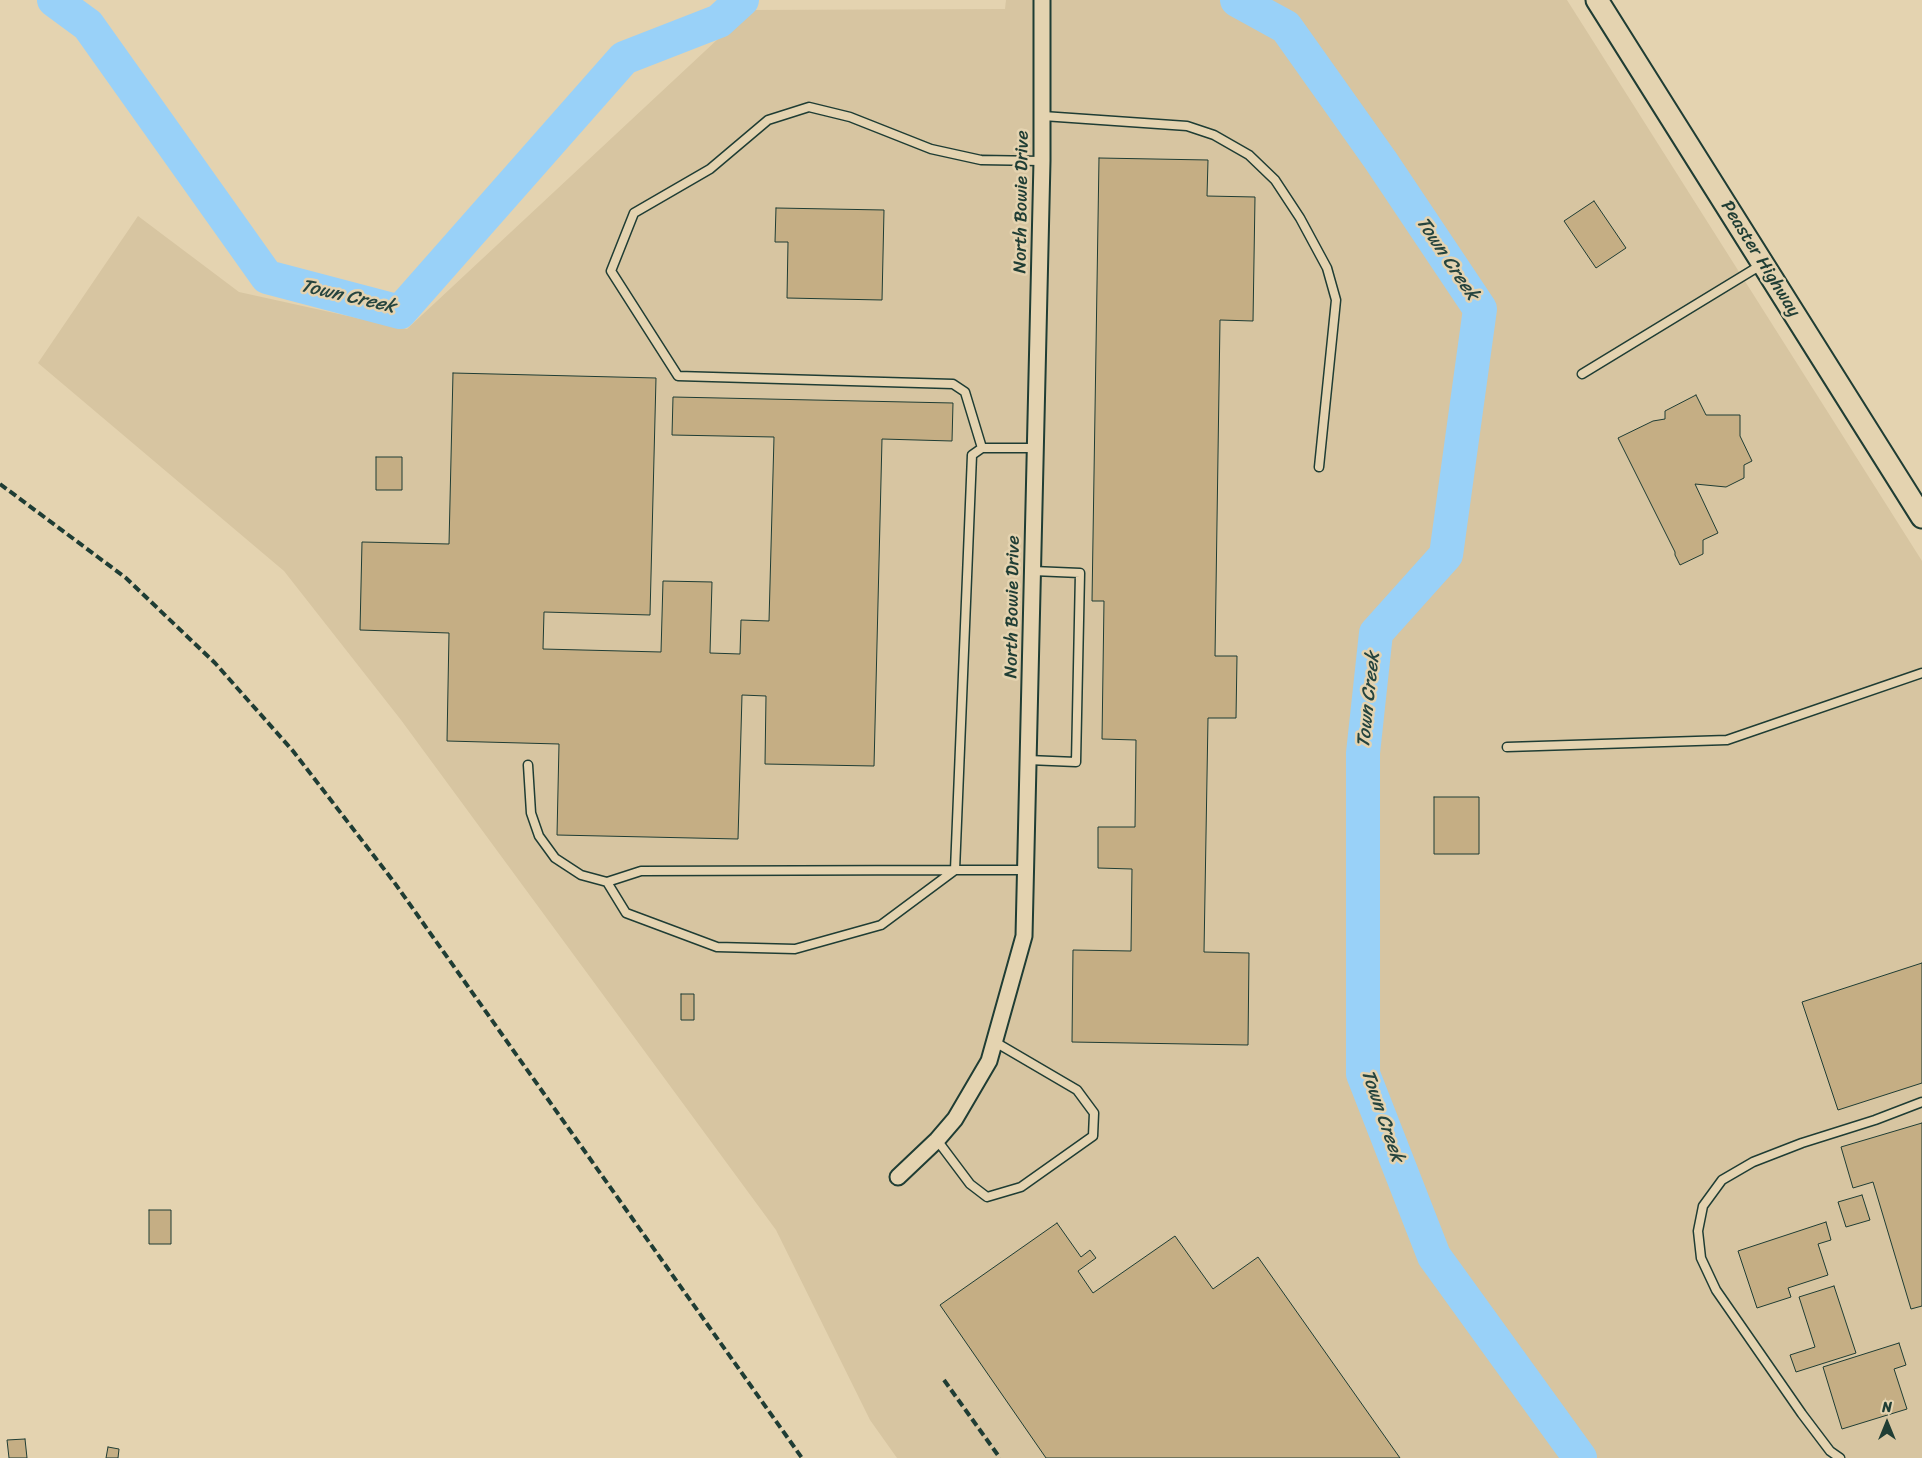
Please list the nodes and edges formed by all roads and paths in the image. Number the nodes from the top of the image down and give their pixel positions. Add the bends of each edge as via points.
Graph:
1 (1042, 0) edge
2 (1597, 0) edge
3 (1043, 116) junction
4 (1042, 161) junction
5 (1763, 264) junction
6 (1582, 374) dead end
7 (982, 448) junction
8 (1035, 448) junction
9 (1319, 468) dead end
10 (1922, 517) edge
11 (1033, 571) junction
12 (1922, 674) edge
13 (1507, 747) dead end
14 (1028, 760) junction
15 (528, 765) dead end
16 (955, 870) junction
17 (1026, 870) junction
18 (607, 882) junction
19 (995, 1042) junction
20 (1922, 1102) edge
21 (937, 1140) junction
22 (898, 1177) dead end
23 (1840, 1458) edge

1 - 3 street, North Bowie Drive
2 - 5 main road, Peaster Highway
3 - 4 street, North Bowie Drive
3 - 9 lane via 1187,126 1214,135 1249,155 1275,180 1327,268 1336,300
4 - 7 lane via 981,160 931,149 850,117 808,107 768,120 710,169 634,213 611,271 678,376 953,384 965,392
4 - 8 street, North Bowie Drive
5 - 6 lane
5 - 10 main road, Peaster Highway
7 - 8 lane
7 - 16 lane via 972,455
8 - 11 street, North Bowie Drive
11 - 14 street, North Bowie Drive
11 - 14 lane via 1080,573 1076,762
12 - 13 lane via 1727,740
14 - 17 street, North Bowie Drive
15 - 18 lane via 531,813 539,836 555,858 581,874
16 - 17 lane
16 - 18 lane via 641,871
16 - 18 lane via 881,925 795,949 718,947 626,913
17 - 19 street, North Bowie Drive via 1024,936
19 - 21 street, North Bowie Drive via 989,1061 955,1119
19 - 21 lane via 1077,1090 1094,1113 1093,1136 1021,1186 987,1197 970,1184
20 - 23 lane via 1753,1162 1722,1180 1703,1206 1698,1231 1701,1258 1716,1290 1802,1414 1830,1451
21 - 22 street, North Bowie Drive

